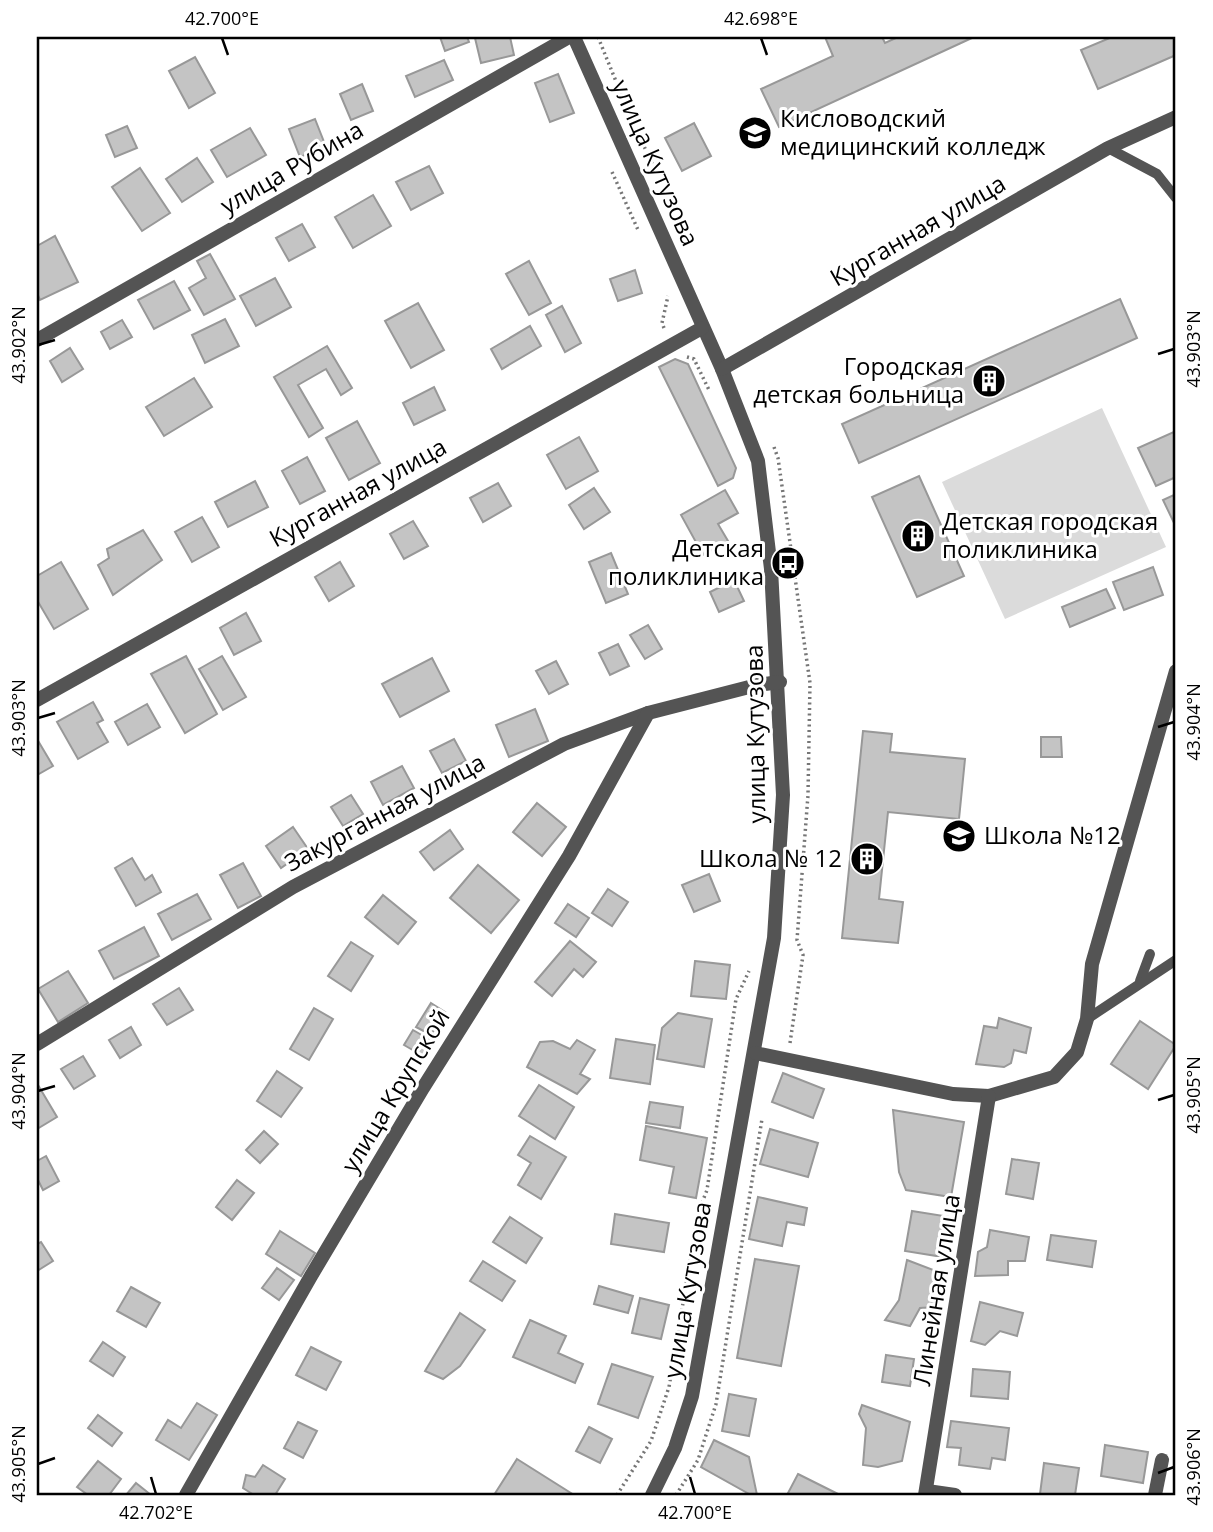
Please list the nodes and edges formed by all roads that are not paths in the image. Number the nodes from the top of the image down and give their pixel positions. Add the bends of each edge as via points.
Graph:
1 (572, 37) edge
2 (1176, 117) edge
3 (1108, 148) junction
4 (1176, 198) edge
5 (702, 328) junction
6 (37, 340) edge
7 (722, 369) junction
8 (1176, 671) edge
9 (779, 682) junction
10 (37, 700) edge
11 (648, 713) junction
12 (1150, 954) dead end
13 (1176, 960) edge
14 (1140, 981) junction
15 (1087, 1019) junction
16 (37, 1044) edge
17 (755, 1053) junction
18 (989, 1096) junction
19 (1162, 1460) dead end
20 (926, 1493) edge
21 (186, 1495) edge
22 (652, 1495) edge
23 (954, 1495) edge
24 (1155, 1495) edge

1 - 5 street, улица Кутузова
1 - 6 street, улица Рубина
2 - 3 street, Курганная улица
3 - 4 lane via 1157,174
3 - 7 street, Курганная улица
5 - 7 street, улица Кутузова
5 - 10 street, Курганная улица
7 - 9 street, улица Кутузова via 758,461
8 - 15 street via 1093,964
9 - 11 street, Закурганная улица
9 - 17 street, улица Кутузова via 783,795 774,938
11 - 16 street, Закурганная улица via 564,744 293,887
11 - 21 street, улица Крупской via 569,856 332,1240
12 - 14 lane
13 - 14 lane
14 - 15 lane
15 - 18 street via 1077,1052 1054,1077
17 - 18 street via 953,1094
17 - 22 street, улица Кутузова via 692,1396 675,1448
18 - 20 street, Линейная улица
19 - 24 street
20 - 23 street, Линейная улица

